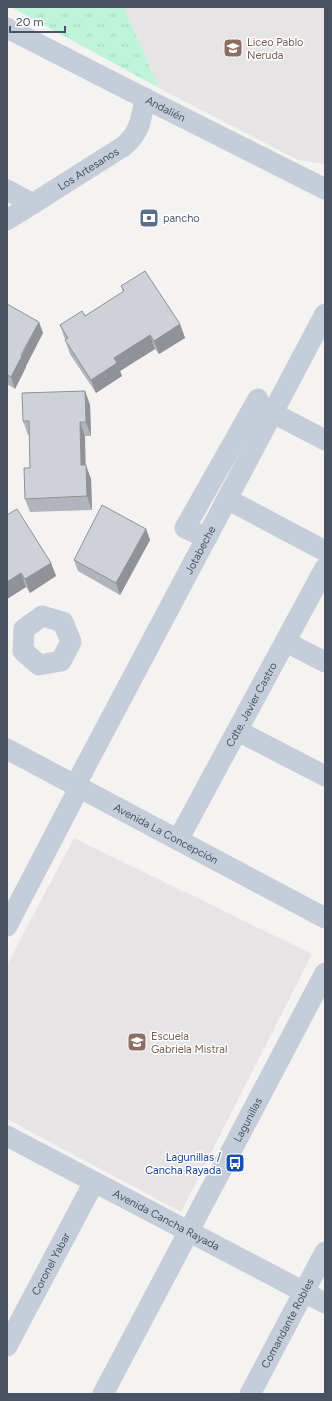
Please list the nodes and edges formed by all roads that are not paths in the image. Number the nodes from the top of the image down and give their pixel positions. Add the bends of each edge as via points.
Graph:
1 (7, 28) edge
2 (145, 98) junction
3 (325, 189) edge
4 (7, 190) edge
5 (33, 204) junction
6 (7, 220) edge
7 (323, 323) edge
8 (258, 399) dead end
9 (273, 413) junction
10 (325, 440) edge
11 (227, 499) junction
12 (207, 538) junction
13 (325, 551) edge
14 (325, 568) edge
15 (286, 642) junction
16 (325, 662) edge
17 (238, 731) junction
18 (7, 749) edge
19 (325, 776) edge
20 (77, 787) junction
21 (178, 840) junction
22 (325, 918) edge
23 (7, 926) edge
24 (325, 974) edge
25 (7, 1136) edge
26 (94, 1182) junction
27 (189, 1232) junction
28 (325, 1252) edge
29 (304, 1292) junction
30 (325, 1303) edge
31 (7, 1346) edge
32 (103, 1394) edge
33 (250, 1394) edge

1 - 2 street, Andalién
2 - 3 street, Andalién
2 - 5 street, Los Artesanos via 139,128 130,140 118,151
4 - 5 street
5 - 6 street, Los Artesanos
7 - 9 street, Jotabeche
8 - 12 street via 185,528
9 - 10 street
9 - 11 street, Jotabeche
11 - 12 street, Jotabeche
11 - 13 street
12 - 20 street, Jotabeche
14 - 15 street, Cdte. Javier Castro
15 - 16 street
15 - 17 street, Cdte. Javier Castro
17 - 19 street
17 - 21 street, Cdte. Javier Castro
18 - 20 street, Avenida La Concepción
20 - 21 street, Avenida La Concepción
20 - 23 street, Jotabeche
21 - 22 street, Avenida La Concepción
24 - 27 street, Lagunillas
25 - 26 street, Avenida Cancha Rayada
26 - 27 street, Avenida Cancha Rayada
26 - 31 street, Coronel Yabar
27 - 29 street, Avenida Cancha Rayada
27 - 32 street, Lagunillas
28 - 29 street, Comandante Robles
29 - 30 street, Avenida Cancha Rayada
29 - 33 street, Comandante Robles

